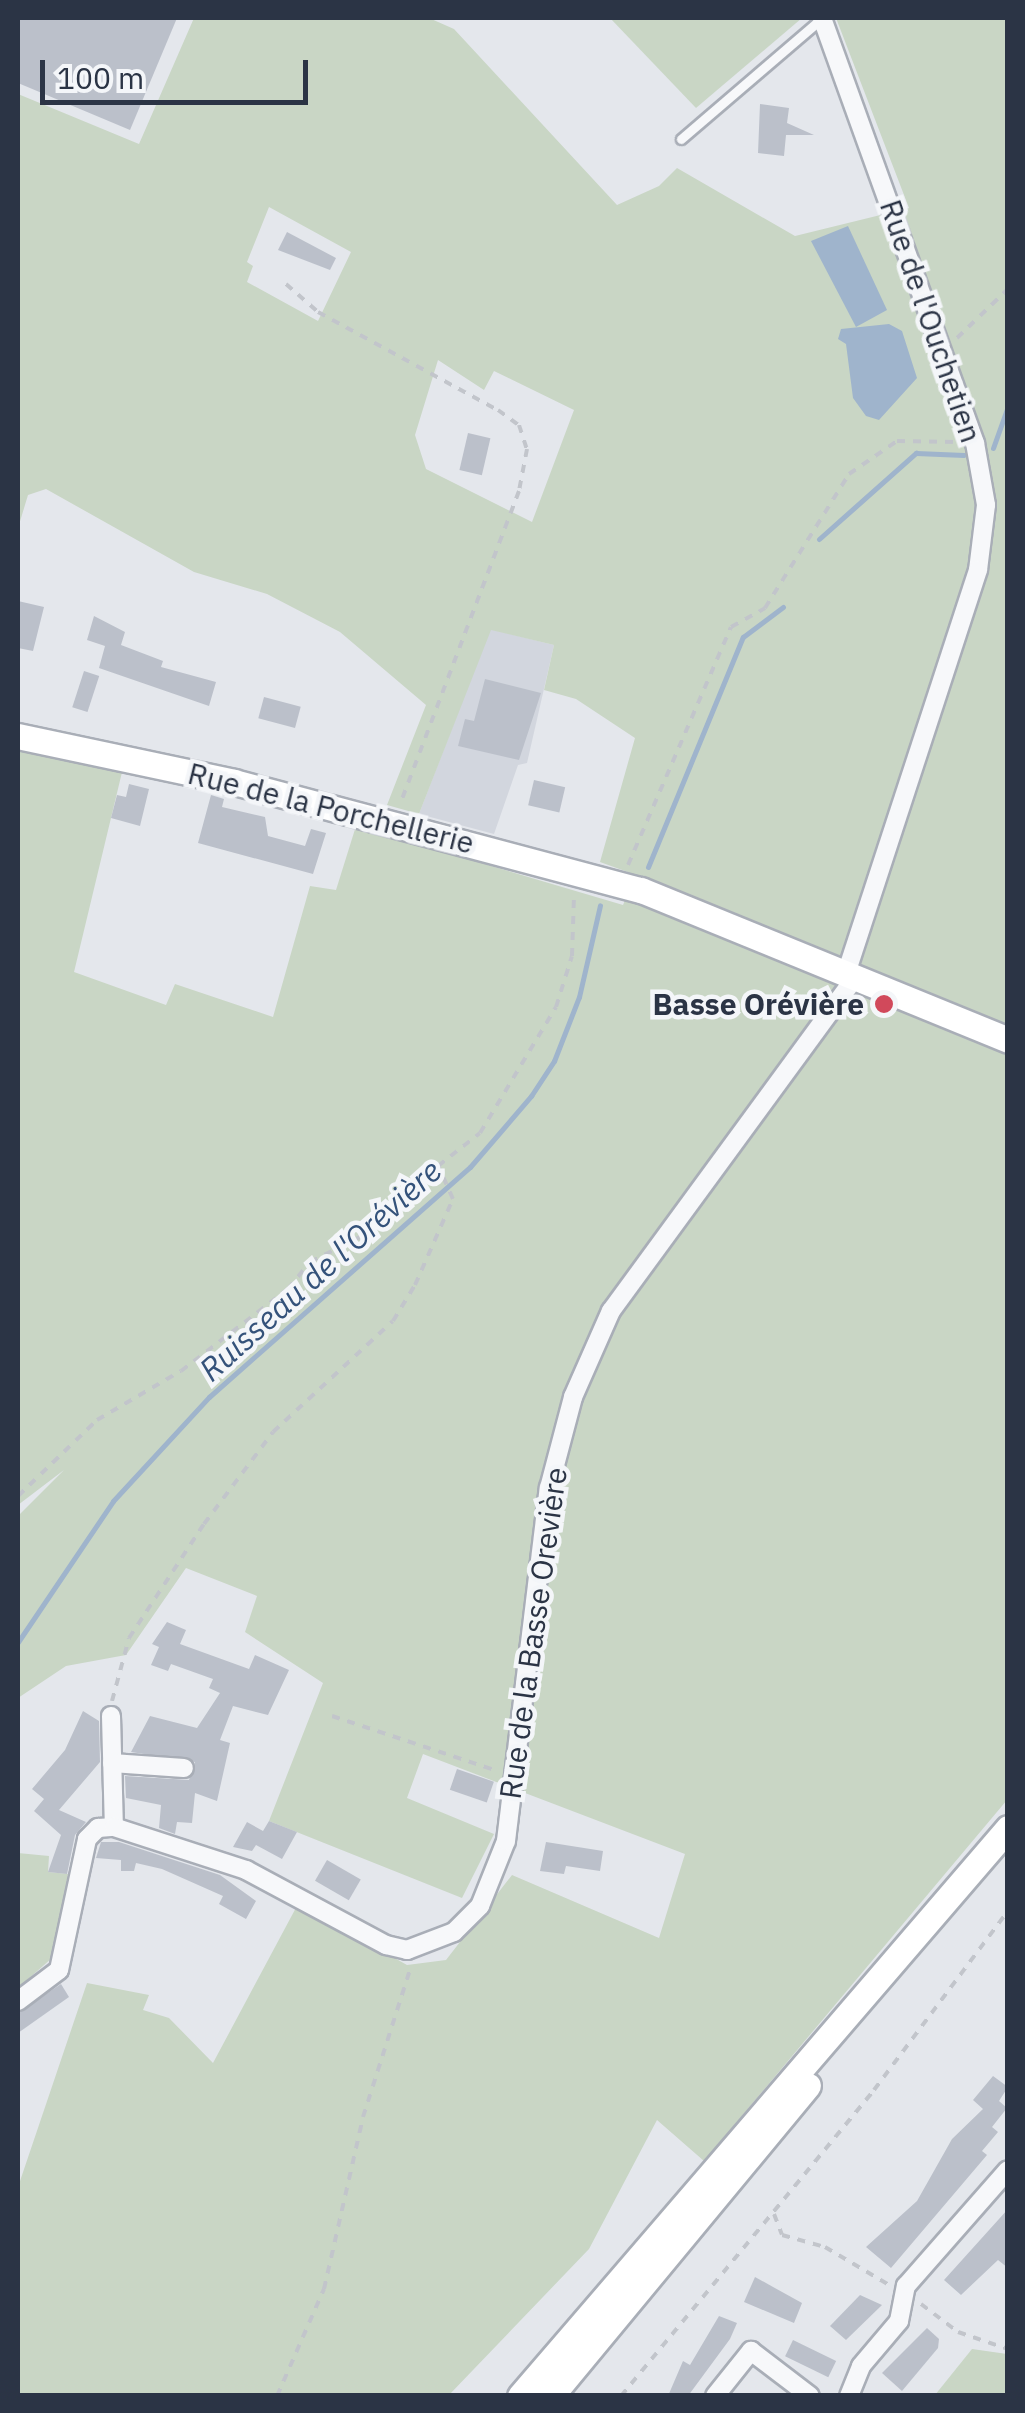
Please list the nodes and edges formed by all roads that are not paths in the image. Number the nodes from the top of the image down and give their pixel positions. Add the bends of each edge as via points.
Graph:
1 (822, 18) edge
2 (681, 139) dead end
3 (18, 736) edge
4 (851, 976) junction
5 (1008, 1040) edge
6 (111, 1716) road end
7 (112, 1763) junction
8 (184, 1768) dead end
9 (114, 1826) junction
10 (1008, 1828) edge
11 (928, 1919) junction
12 (18, 2001) edge
13 (1008, 2170) edge
14 (520, 2396) edge
15 (551, 2396) edge
16 (715, 2396) edge
17 (810, 2396) edge
18 (849, 2396) edge

1 - 2 lane
1 - 4 street, Rue de l'Ouchetien via 975,443 986,506 978,570
3 - 4 main road, Rue de la Porchellerie via 633,882
4 - 5 main road, Rue de la Porchellerie
4 - 9 street, Rue de la Basse Orevière via 610,1311 573,1396 550,1488 506,1842 480,1906 454,1932 416,1948 386,1945 246,1870
6 - 7 street
7 - 8 street
7 - 9 street
9 - 12 street via 98,1828 87,1839 59,1970
10 - 11 main road
11 - 14 main road
11 - 15 main road via 880,1998
13 - 18 street via 904,2293 898,2321 861,2366
16 - 17 street via 751,2351

